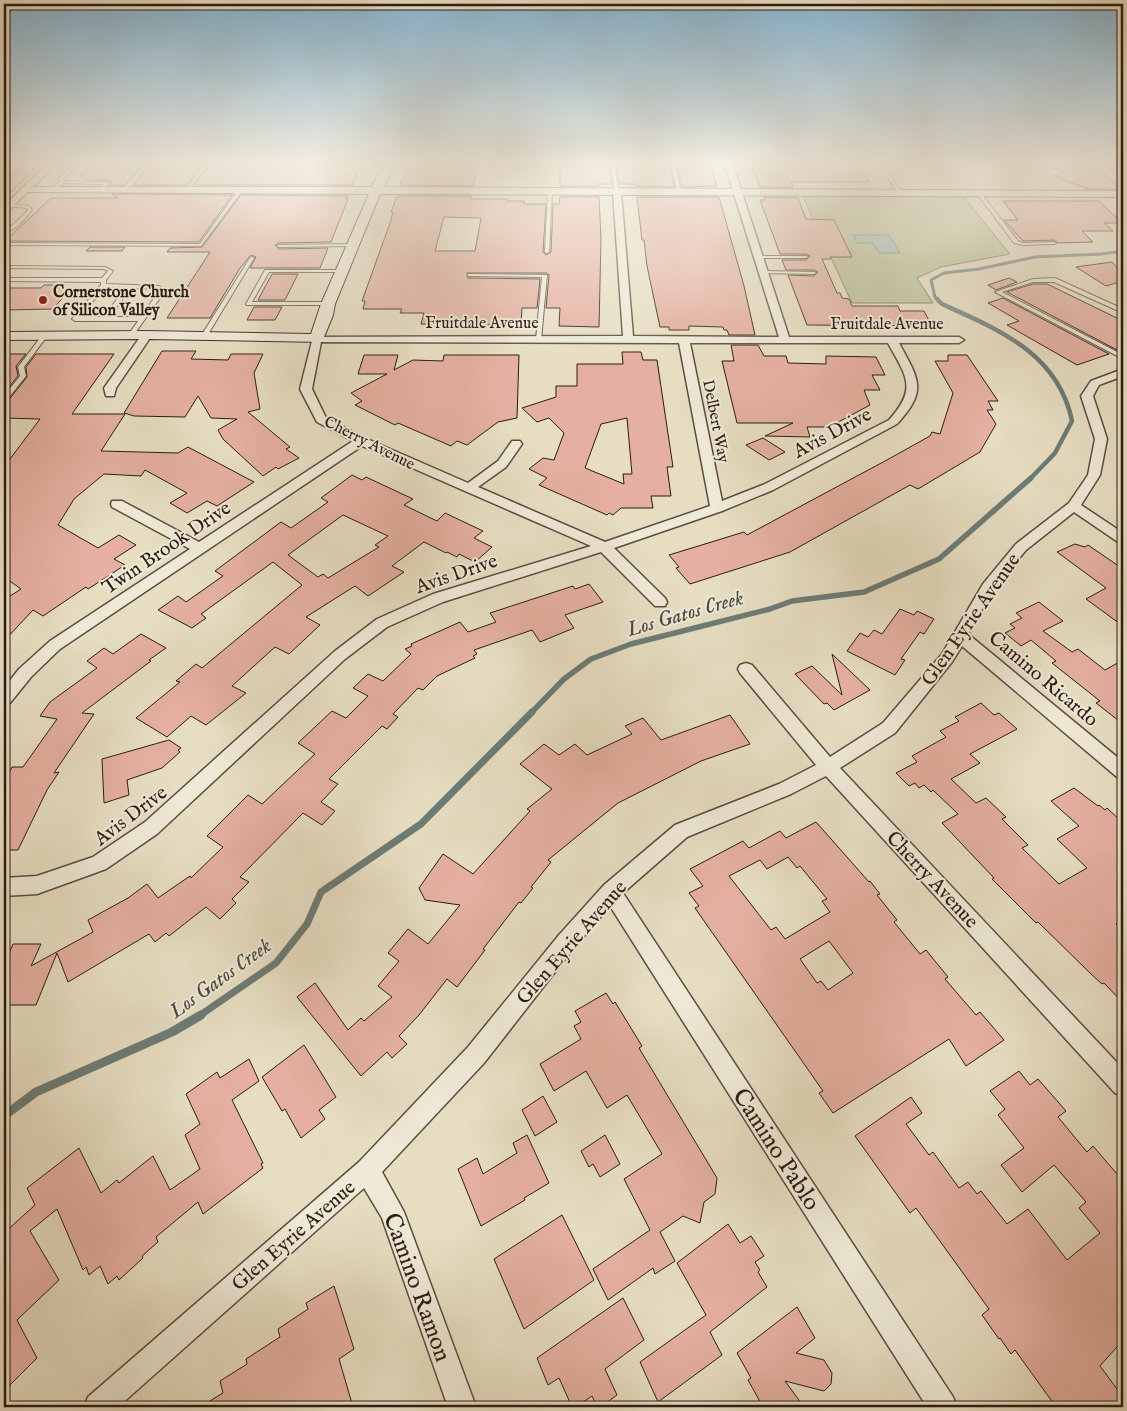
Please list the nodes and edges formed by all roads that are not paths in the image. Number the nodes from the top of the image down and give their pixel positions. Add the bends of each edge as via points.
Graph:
1 (213, 228) edge
2 (361, 228) edge
3 (548, 228) edge
4 (620, 228) edge
5 (749, 228) edge
6 (1005, 228) edge
7 (1054, 243) dead end
8 (4, 244) edge
9 (354, 245) junction
10 (279, 246) dead end
11 (547, 252) dead end
12 (759, 257) junction
13 (806, 257) dead end
14 (252, 258) dead end
15 (4, 267) edge
16 (343, 271) junction
17 (764, 272) junction
18 (814, 273) dead end
19 (470, 275) dead end
20 (4, 280) edge
21 (104, 283) junction
22 (130, 286) junction
23 (328, 304) junction
24 (1123, 311) edge
25 (105, 319) junction
26 (142, 319) junction
27 (45, 335) junction
28 (131, 335) junction
29 (147, 335) junction
30 (4, 336) edge
31 (204, 336) junction
32 (235, 337) junction
33 (317, 339) junction
34 (539, 339) junction
35 (628, 340) junction
36 (684, 340) junction
37 (785, 340) junction
38 (892, 340) junction
39 (960, 340) dead end
40 (1123, 357) edge
41 (1123, 372) edge
42 (110, 394) dead end
43 (4, 400) edge
44 (362, 441) junction
45 (516, 444) dead end
46 (468, 489) junction
47 (117, 504) dead end
48 (1074, 506) junction
49 (717, 508) junction
50 (1123, 539) edge
51 (604, 547) junction
52 (199, 548) junction
53 (660, 602) dead end
54 (960, 636) junction
55 (746, 669) dead end
56 (4, 699) edge
57 (829, 766) junction
58 (1123, 772) edge
59 (4, 887) edge
60 (611, 891) junction
61 (1123, 1085) edge
62 (367, 1170) junction
63 (98, 1407) edge
64 (462, 1407) edge
65 (944, 1407) edge

1 - 8 lane via 201,245
2 - 9 street
3 - 11 lane
4 - 35 street
5 - 12 street
6 - 7 lane via 1016,242
9 - 10 lane
9 - 16 street
12 - 13 lane
12 - 17 street
14 - 31 lane
15 - 21 lane via 105,268 111,271
16 - 23 street
16 - 23 lane via 267,271 249,304
17 - 18 lane
17 - 37 street
19 - 34 lane via 545,276
20 - 21 lane
21 - 22 lane
21 - 25 lane via 75,318
22 - 25 lane
22 - 26 lane via 159,288 162,291
23 - 32 street via 312,323 300,328
23 - 33 street
24 - 40 lane via 1056,280 1032,281 998,292
25 - 26 lane
26 - 28 lane
27 - 28 street, Fruitdale Avenue
27 - 30 street, Fruitdale Avenue
27 - 43 lane via 21,368 23,376
28 - 29 street, Fruitdale Avenue
29 - 31 street, Fruitdale Avenue
29 - 42 street via 110,388
31 - 32 street, Fruitdale Avenue
32 - 33 street, Fruitdale Avenue
33 - 34 street, Fruitdale Avenue
33 - 44 street, Cherry Avenue via 306,389 321,420
34 - 35 street, Fruitdale Avenue
35 - 36 street, Fruitdale Avenue
36 - 37 street, Fruitdale Avenue
36 - 49 street, Delbert Way
37 - 38 street, Fruitdale Avenue
38 - 39 street, Fruitdale Avenue
38 - 49 street, Avis Drive via 910,375 913,396 893,422 769,487
41 - 48 street, Glen Eyrie Avenue via 1095,383 1087,396 1101,439 1094,475
44 - 46 street, Cherry Avenue
44 - 52 street, Twin Brook Drive
45 - 46 street via 502,464
46 - 51 street, Cherry Avenue
47 - 52 street
48 - 50 street
48 - 54 street, Glen Eyrie Avenue via 1020,547 988,587
49 - 51 street, Avis Drive
51 - 53 street, Cherry Avenue
51 - 59 street, Avis Drive via 438,598 382,623 340,655 152,828 99,863 37,884
52 - 56 street, Twin Brook Drive via 54,645
54 - 57 street, Glen Eyrie Avenue via 947,658 889,728
54 - 58 street, Camino Ricardo
55 - 57 street, Cherry Avenue
57 - 60 street, Glen Eyrie Avenue via 785,789 681,831
57 - 61 street, Cherry Avenue
60 - 62 street, Glen Eyrie Avenue via 476,1055
60 - 65 street, Camino Pablo
62 - 63 street, Glen Eyrie Avenue
62 - 64 street, Camino Ramon via 392,1212

